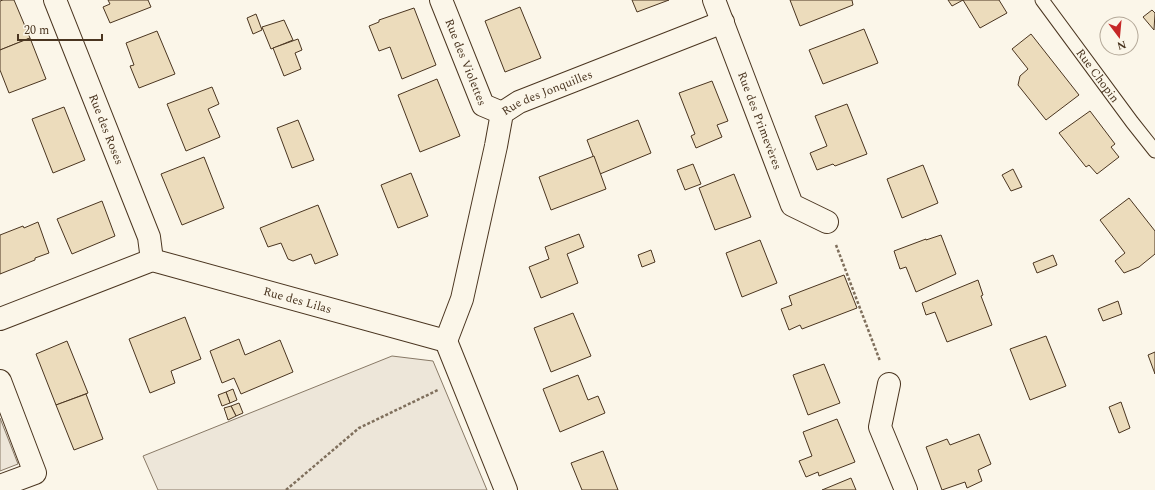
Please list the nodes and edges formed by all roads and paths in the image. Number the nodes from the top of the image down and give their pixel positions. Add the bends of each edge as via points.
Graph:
1 (55, 0) edge
2 (441, 0) edge
3 (714, 0) edge
4 (1042, 0) edge
5 (723, 22) junction
6 (502, 113) junction
7 (1155, 151) edge
8 (827, 222) joint
9 (152, 260) junction
10 (0, 319) edge
11 (446, 341) junction
12 (461, 378) junction
13 (0, 381) edge
14 (889, 384) joint
15 (0, 486) edge
16 (286, 490) edge
17 (506, 490) edge
18 (906, 490) edge

1 - 9 street, Rue des Roses via 149,237
2 - 6 street, Rue des Violettes via 483,104
3 - 5 street, Rue des Primevères
4 - 7 lane, Rue Chopin
5 - 6 street, Rue des Jonquilles via 520,102
5 - 8 street, Rue des Primevères via 792,204
6 - 11 street, Rue des Jonquilles via 462,299
8 - 14 path
9 - 10 street
9 - 11 street, Rue des Lilas
11 - 12 street
12 - 16 path via 360,428
12 - 17 street
13 - 15 street via 35,473
14 - 18 street via 880,427

